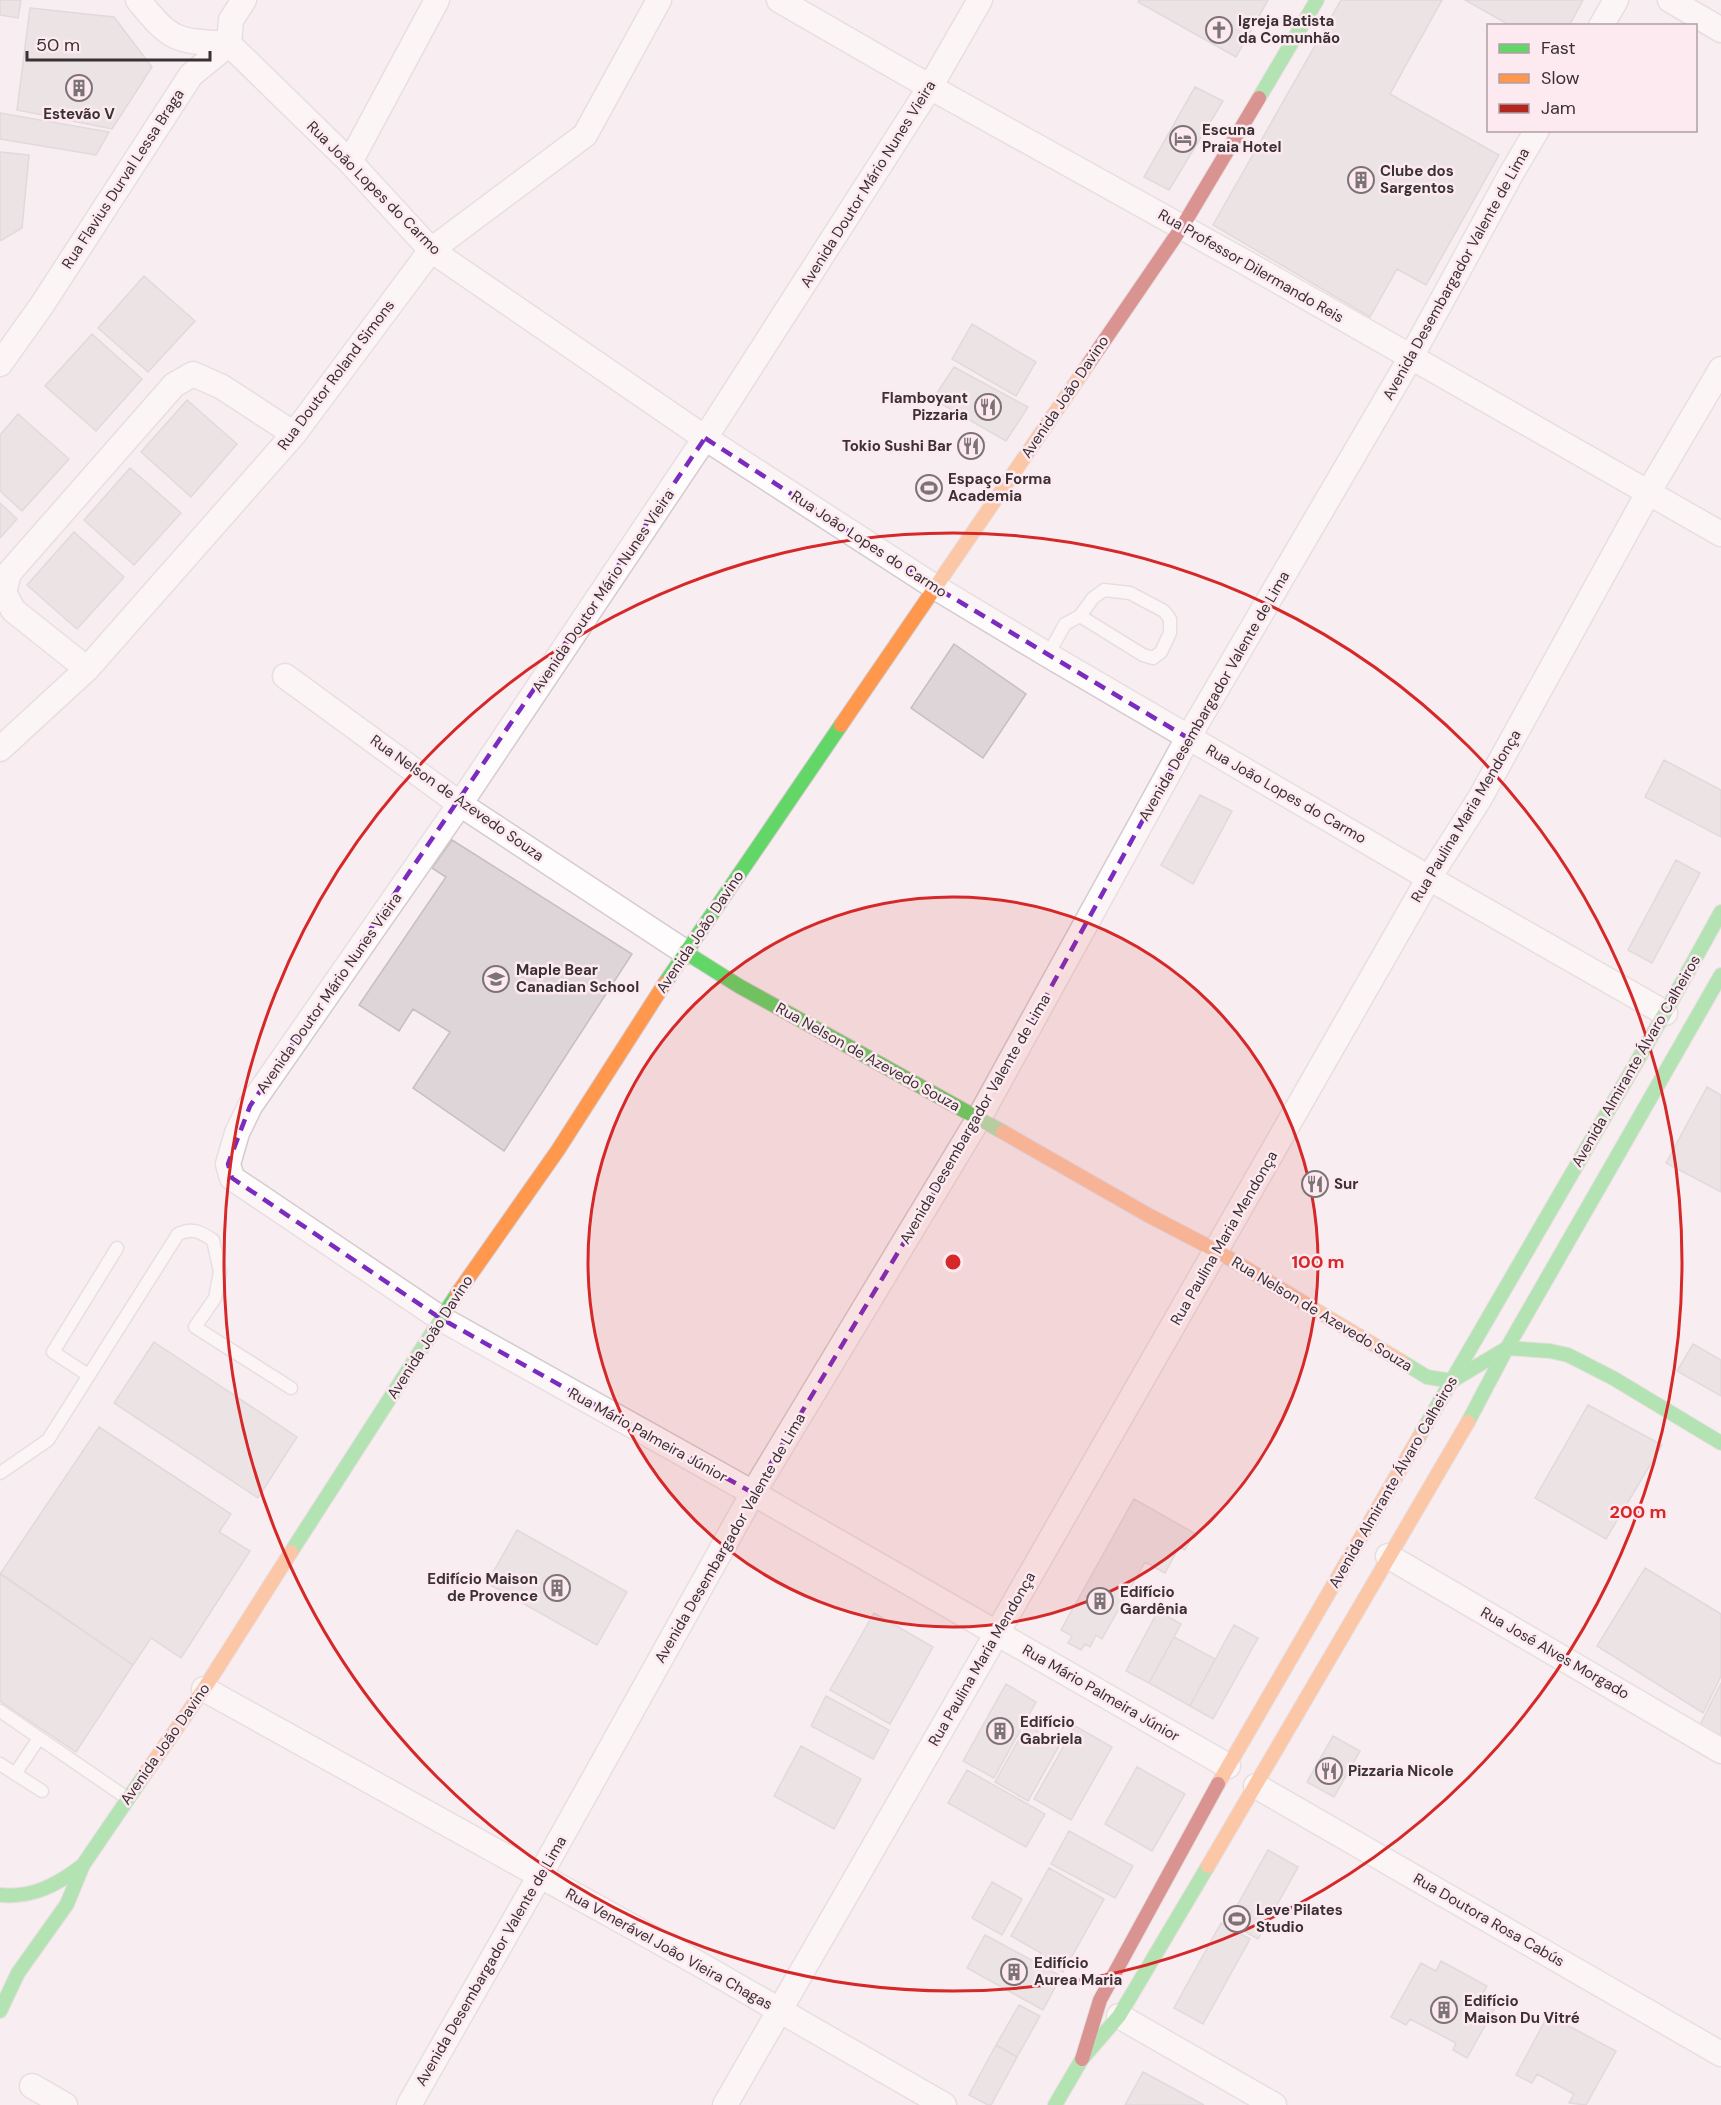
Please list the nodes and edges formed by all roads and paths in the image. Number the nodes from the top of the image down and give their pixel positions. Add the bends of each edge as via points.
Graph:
1 (138, 0) edge
2 (244, 0) edge
3 (437, 0) edge
4 (659, 0) edge
5 (779, 0) edge
6 (980, 0) edge
7 (1317, 0) edge
8 (1616, 0) edge
9 (1670, 0) edge
10 (1602, 24) edge
11 (1721, 30) edge
12 (229, 44) junction
13 (930, 87) junction
14 (1536, 132) edge
15 (350, 162) junction
16 (1182, 226) junction
17 (431, 250) junction
18 (1411, 357) junction
19 (0, 364) edge
20 (1721, 369) edge
21 (294, 434) junction
22 (705, 438) junction
23 (1648, 493) junction
24 (1721, 534) edge
25 (935, 586) junction
26 (1080, 616) junction
27 (1048, 655) junction
28 (87, 669) junction
29 (285, 676) dead end
30 (1188, 738) junction
31 (0, 749) edge
32 (460, 804) junction
33 (1429, 878) junction
34 (1721, 912) edge
35 (685, 952) junction
36 (1721, 975) edge
37 (1665, 1013) junction
38 (979, 1118) junction
39 (232, 1178) joint
40 (117, 1248) dead end
41 (1216, 1251) junction
42 (440, 1318) junction
43 (1507, 1348) junction
44 (88, 1375) junction
45 (1452, 1381) junction
46 (291, 1388) dead end
47 (1721, 1443) edge
48 (0, 1473) edge
49 (753, 1493) junction
50 (1388, 1556) junction
51 (997, 1633) junction
52 (204, 1689) junction
53 (0, 1711) edge
54 (39, 1738) junction
55 (1721, 1751) edge
56 (0, 1764) edge
57 (1228, 1766) junction
58 (15, 1773) junction
59 (1256, 1786) junction
60 (42, 1791) dead end
61 (128, 1799) junction
62 (83, 1865) junction
63 (539, 1877) junction
64 (0, 1895) edge
65 (0, 2011) edge
66 (779, 2011) junction
67 (1119, 2016) junction
68 (1721, 2054) edge
69 (1082, 2059) junction
70 (32, 2086) dead end
71 (65, 2105) edge
72 (409, 2105) edge
73 (725, 2105) edge
74 (944, 2105) edge
75 (1055, 2105) edge
76 (1274, 2105) edge

1 - 12 street via 171,35 193,42
2 - 12 street via 231,20
3 - 15 street
4 - 17 street, Rua Doutor Roland Simons via 585,135
5 - 13 street, Rua Professor Dilermando Reis
6 - 13 street, Avenida Doutor Mário Nunes Vieira
7 - 16 main road, Avenida João Davino
8 - 10 street
9 - 11 street
12 - 15 street, Rua João Lopes do Carmo
12 - 19 street, Rua Flavius Durval Lessa Braga via 191,75
13 - 16 street, Rua Professor Dilermando Reis
13 - 22 street, Avenida Doutor Mário Nunes Vieira
14 - 18 street, Avenida Desembargador Valente de Lima
15 - 17 street, Rua João Lopes do Carmo
16 - 18 street, Rua Professor Dilermando Reis
16 - 25 main road, Avenida João Davino
17 - 21 street, Rua Doutor Roland Simons
17 - 22 street, Rua João Lopes do Carmo
18 - 23 street, Rua Professor Dilermando Reis
18 - 30 street, Avenida Desembargador Valente de Lima
20 - 23 street, Rua Paulina Maria Mendonça
21 - 28 street, Rua Doutor Roland Simons
21 - 28 street via 222,387 193,374 174,385 9,573 4,592 13,610
22 - 25 street, Rua João Lopes do Carmo
22 - 32 street, Avenida Doutor Mário Nunes Vieira
23 - 24 street, Rua Professor Dilermando Reis
23 - 33 street, Rua Paulina Maria Mendonça via 1480,798
25 - 27 street, Rua João Lopes do Carmo
25 - 35 main road, Avenida João Davino
26 - 26 lane via 1153,658 1161,652 1170,633 1170,619 1164,611 1130,593 1104,590 1092,598
26 - 27 lane via 1065,624
27 - 30 street, Rua João Lopes do Carmo
28 - 31 street, Rua Doutor Roland Simons
29 - 32 street, Rua Nelson de Azevedo Souza
30 - 33 street, Rua João Lopes do Carmo
30 - 38 street, Avenida Desembargador Valente de Lima
32 - 35 street, Rua Nelson de Azevedo Souza
32 - 39 street, Avenida Doutor Mário Nunes Vieira via 250,1106 228,1164
33 - 37 street, Rua João Lopes do Carmo
33 - 41 street, Rua Paulina Maria Mendonça
34 - 37 main road, Avenida Almirante Álvaro Calheiros
35 - 38 main road, Rua Nelson de Azevedo Souza via 739,986
35 - 42 main road, Avenida João Davino via 558,1150
36 - 43 main road, Avenida Almirante Álvaro Calheiros
37 - 45 main road, Avenida Almirante Álvaro Calheiros
38 - 41 main road, Rua Nelson de Azevedo Souza
38 - 49 street, Avenida Desembargador Valente de Lima
39 - 42 street, Rua Mário Palmeira Júnior
40 - 44 lane via 53,1352
41 - 45 main road, Rua Nelson de Azevedo Souza via 1427,1377
41 - 51 street, Rua Paulina Maria Mendonça
42 - 49 street, Rua Mário Palmeira Júnior
42 - 52 main road, Avenida João Davino
43 - 45 main road
43 - 47 main road via 1568,1355
43 - 50 main road, Avenida Almirante Álvaro Calheiros
44 - 46 lane via 178,1234 197,1230 213,1240 220,1272 215,1298 195,1328
44 - 48 lane via 48,1440
45 - 57 main road, Avenida Almirante Álvaro Calheiros
49 - 51 street, Rua Mário Palmeira Júnior
49 - 63 street, Avenida Desembargador Valente de Lima
50 - 55 street, Rua José Alves Morgado
50 - 59 main road, Avenida Almirante Álvaro Calheiros
51 - 57 street, Rua Mário Palmeira Júnior
51 - 66 street, Rua Paulina Maria Mendonça
52 - 61 main road, Avenida João Davino
52 - 63 street, Rua Venerável João Vieira Chagas
53 - 54 lane
54 - 58 lane
54 - 61 lane
56 - 58 lane
57 - 69 main road, Avenida Almirante Álvaro Calheiros via 1100,2000
58 - 60 lane
59 - 67 main road, Avenida Almirante Álvaro Calheiros
59 - 68 street, Rua Doutora Rosa Cabús
61 - 62 main road, Avenida João Davino
62 - 64 main road, Avenida João Davino via 47,1889 25,1896
62 - 65 main road, Avenida João Davino via 61,1915 21,1969
63 - 66 street, Rua Venerável João Vieira Chagas
63 - 72 street, Avenida Desembargador Valente de Lima
66 - 73 street, Rua Paulina Maria Mendonça
66 - 74 street, Rua Venerável João Vieira Chagas
67 - 69 main road, Avenida Almirante Álvaro Calheiros
67 - 76 street
69 - 75 main road, Avenida Almirante Álvaro Calheiros
70 - 71 street

